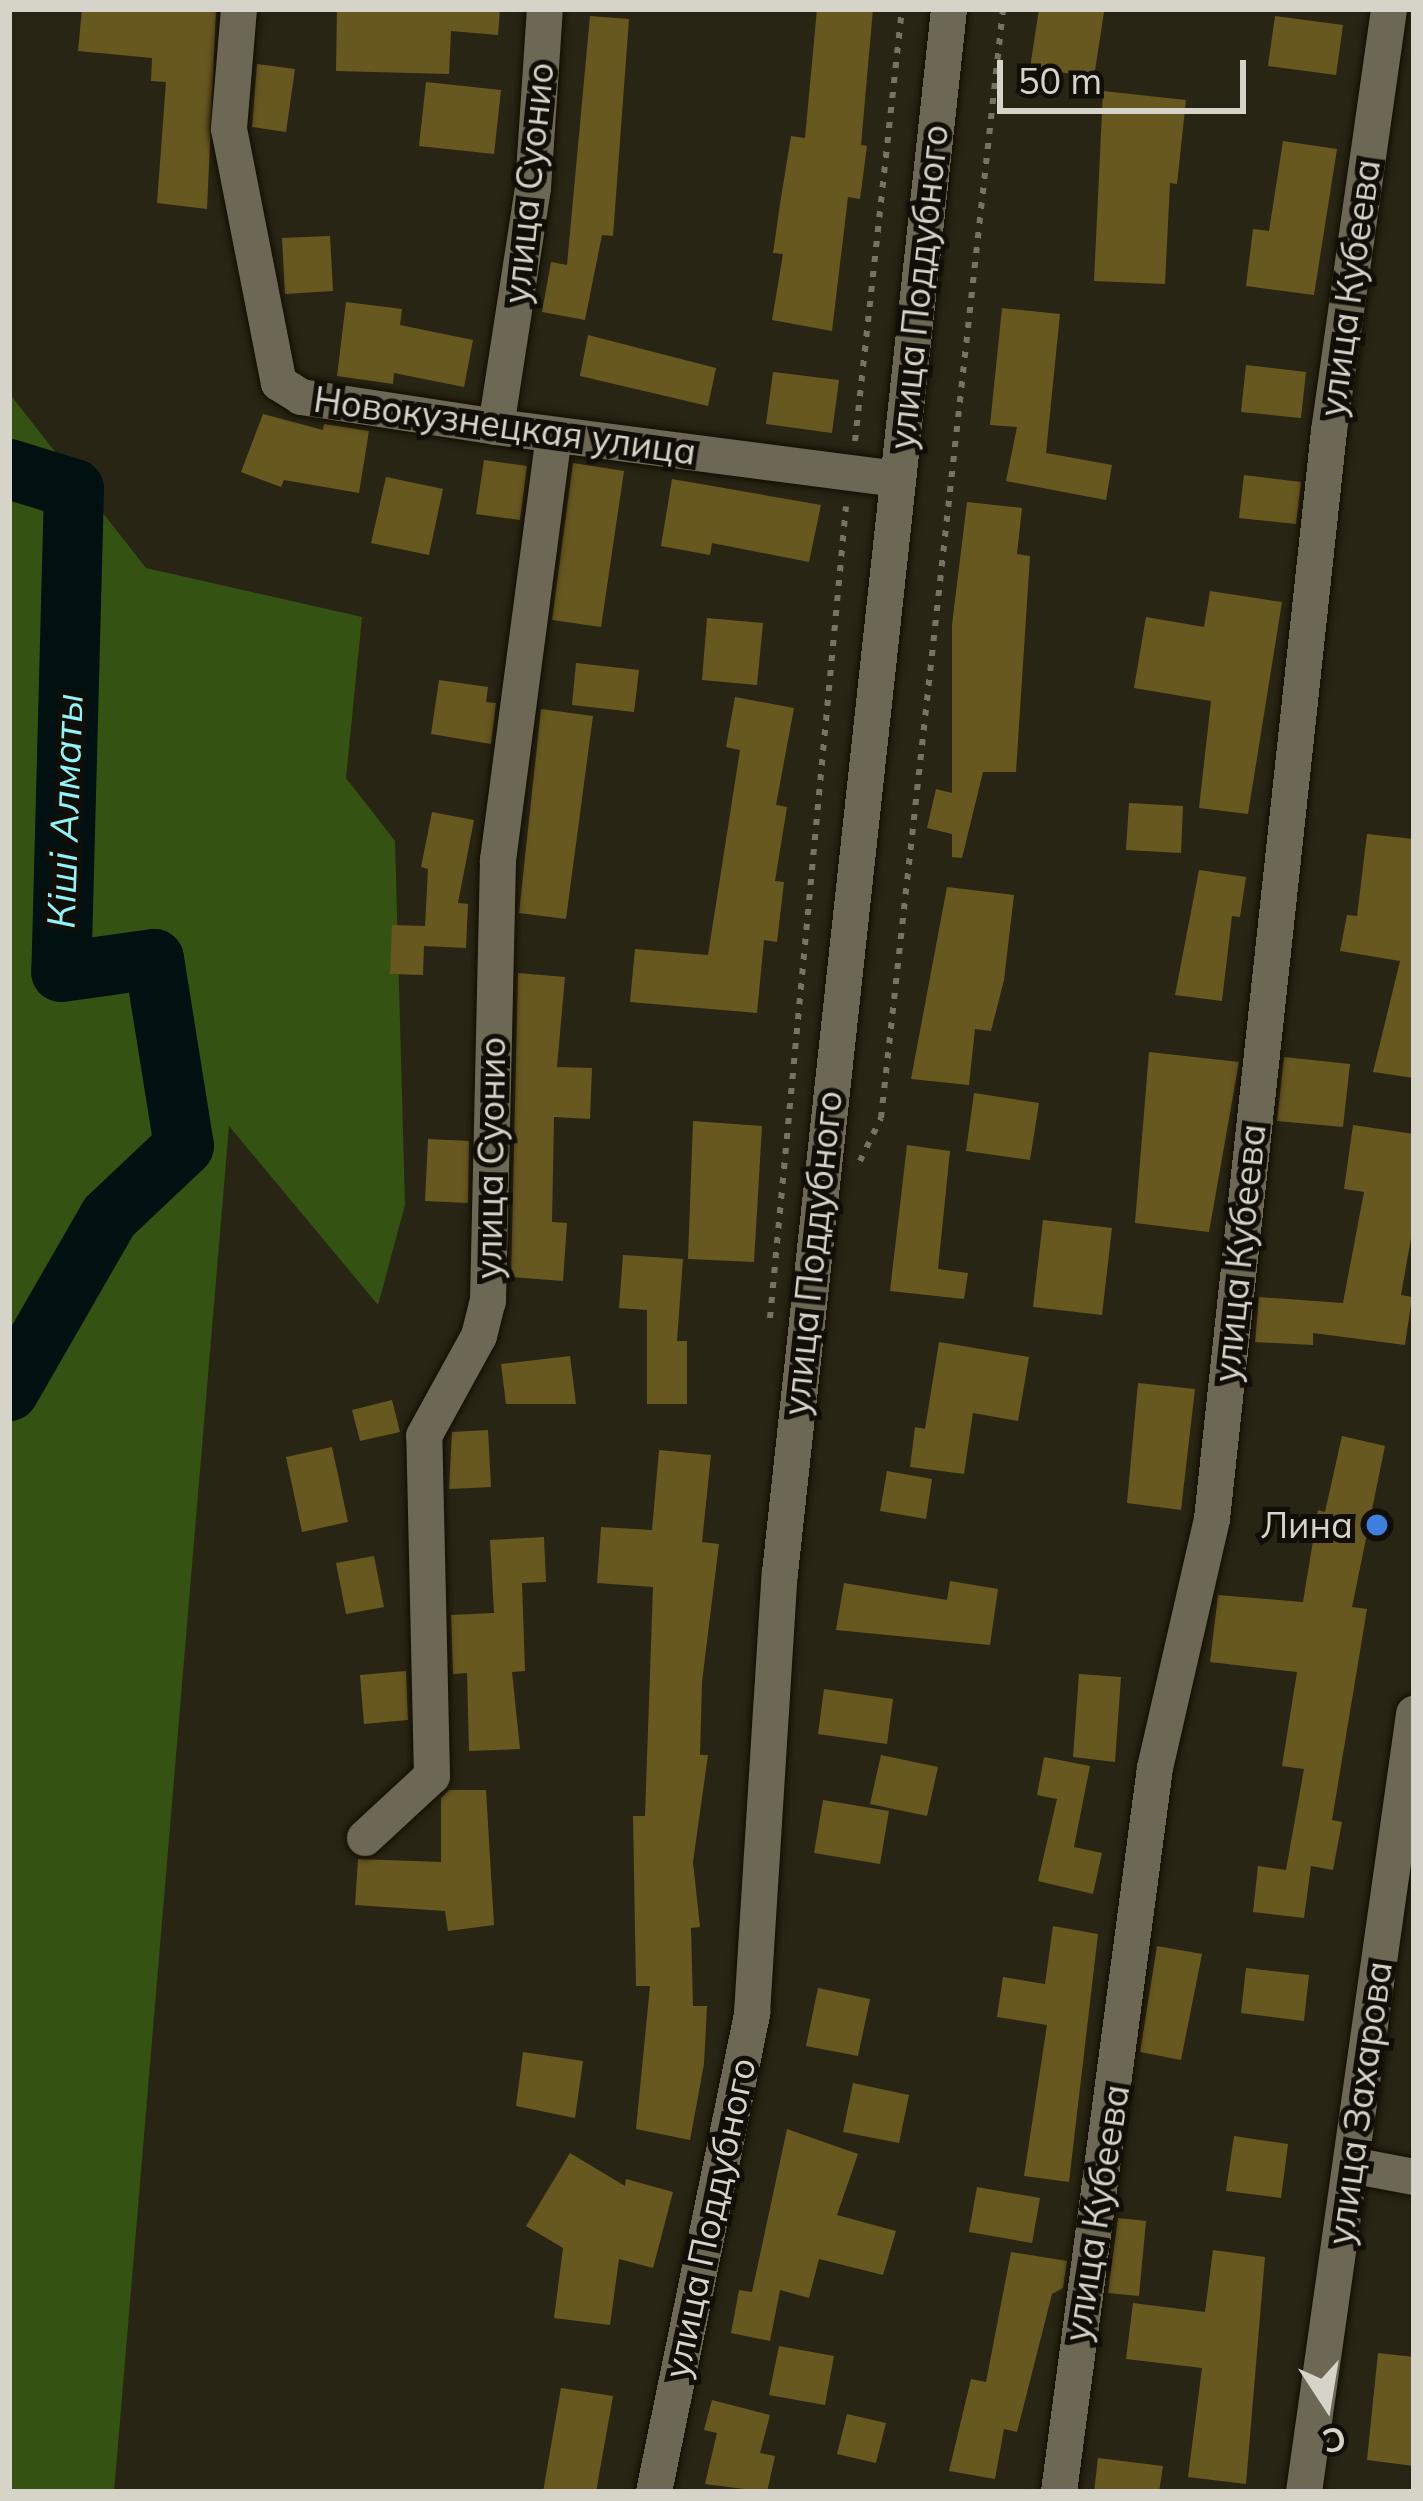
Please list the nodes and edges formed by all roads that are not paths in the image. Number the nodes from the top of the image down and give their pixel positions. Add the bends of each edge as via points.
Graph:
1 (239, 9) edge
2 (545, 9) edge
3 (950, 9) edge
4 (1389, 9) edge
5 (496, 428) junction
6 (554, 436) junction
7 (896, 479) junction
8 (1414, 1714) edge
9 (365, 1838) dead end
10 (1351, 2165) junction
11 (1414, 2177) edge
12 (654, 2492) edge
13 (1058, 2492) edge
14 (1304, 2492) edge

1 - 5 street, Новокузнецкая улица via 229,129 279,383 301,397
2 - 5 street, улица Суонио via 533,188
3 - 7 street, улица Поддубного
4 - 13 street, улица Кубеева via 1329,431 1213,1519 1155,1768
5 - 6 street, Новокузнецкая улица
6 - 7 street, Новокузнецкая улица
6 - 9 street, улица Суонио via 498,860 488,1301 479,1336 424,1436 432,1776
7 - 12 street, улица Поддубного via 779,1573 752,2012
8 - 10 street, улица Захарова
10 - 11 street
10 - 14 street, улица Захарова

